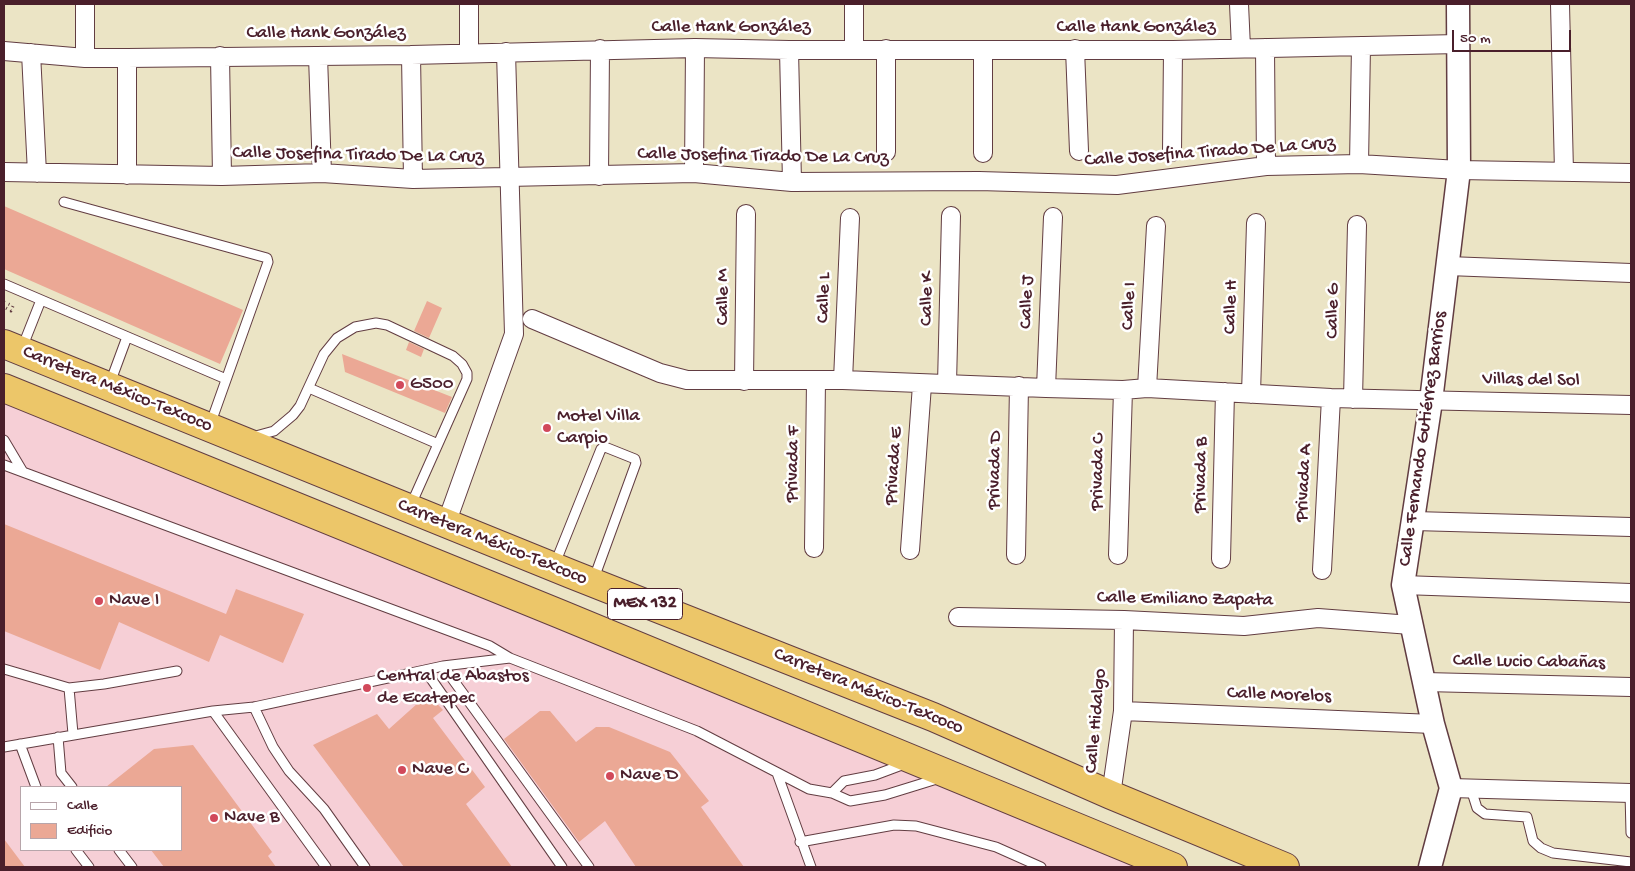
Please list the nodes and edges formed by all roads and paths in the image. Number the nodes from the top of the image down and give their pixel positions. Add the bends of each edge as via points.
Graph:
1 (85, 4) edge
2 (469, 4) edge
3 (854, 4) edge
4 (1239, 4) edge
5 (1458, 4) edge
6 (1560, 4) edge
7 (1459, 44) junction
8 (1361, 46) junction
9 (695, 48) junction
10 (1241, 48) junction
11 (1265, 48) junction
12 (600, 49) junction
13 (886, 49) junction
14 (1074, 49) junction
15 (789, 50) junction
16 (854, 50) junction
17 (983, 50) junction
18 (1172, 50) junction
19 (4, 52) edge
20 (506, 52) junction
21 (31, 53) junction
22 (469, 53) junction
23 (411, 55) junction
24 (220, 56) junction
25 (318, 56) junction
26 (85, 58) junction
27 (127, 58) junction
28 (1079, 151) dead end
29 (886, 152) dead end
30 (1172, 152) dead end
31 (984, 154) dead end
32 (1360, 164) junction
33 (1266, 166) junction
34 (1459, 170) junction
35 (4, 172) edge
36 (1564, 172) junction
37 (37, 173) junction
38 (322, 173) junction
39 (694, 173) junction
40 (1631, 173) edge
41 (127, 175) junction
42 (222, 176) junction
43 (599, 176) junction
44 (413, 178) junction
45 (511, 178) junction
46 (792, 182) junction
47 (64, 202) dead end
48 (746, 214) dead end
49 (951, 216) dead end
50 (1053, 217) dead end
51 (850, 218) dead end
52 (1256, 223) dead end
53 (1357, 225) dead end
54 (1156, 226) dead end
55 (1448, 266) junction
56 (1631, 273) edge
57 (4, 284) edge
58 (41, 300) junction
59 (4, 302) edge
60 (4, 307) edge
61 (532, 319) dead end
62 (127, 337) junction
63 (12, 347) edge
64 (226, 379) junction
65 (816, 380) junction
66 (843, 380) junction
67 (744, 381) junction
68 (922, 384) junction
69 (947, 384) junction
70 (108, 386) junction
71 (1019, 386) junction
72 (4, 388) edge
73 (308, 388) junction
74 (1046, 388) junction
75 (1147, 388) junction
76 (1123, 390) junction
77 (1225, 392) junction
78 (1251, 394) junction
79 (1331, 398) junction
80 (1353, 399) junction
81 (1430, 400) junction
82 (1631, 405) edge
83 (208, 427) junction
84 (235, 438) junction
85 (4, 440) edge
86 (438, 444) junction
87 (4, 465) edge
88 (23, 472) junction
89 (409, 509) junction
90 (1414, 521) junction
91 (446, 524) junction
92 (1631, 527) edge
93 (815, 549) dead end
94 (910, 550) dead end
95 (1016, 555) dead end
96 (1118, 555) dead end
97 (1221, 559) dead end
98 (1322, 570) dead end
99 (582, 579) junction
100 (1404, 585) junction
101 (1631, 593) edge
102 (560, 614) junction
103 (958, 617) dead end
104 (1124, 620) junction
105 (1411, 625) junction
106 (596, 628) junction
107 (510, 658) junction
108 (443, 666) junction
109 (4, 669) edge
110 (425, 670) junction
111 (177, 671) dead end
112 (1425, 682) junction
113 (1631, 687) edge
114 (69, 688) junction
115 (254, 707) junction
116 (213, 711) junction
117 (1123, 711) junction
118 (1433, 724) junction
119 (73, 734) junction
120 (58, 737) junction
121 (20, 744) junction
122 (4, 746) edge
123 (914, 760) junction
124 (777, 773) junction
125 (949, 774) junction
126 (36, 786) edge
127 (71, 786) edge
128 (1461, 789) junction
129 (832, 793) junction
130 (1631, 793) edge
131 (1111, 795) junction
132 (1631, 833) edge
133 (800, 842) junction
134 (77, 851) edge
135 (119, 851) edge
136 (1631, 862) edge
137 (89, 867) edge
138 (132, 867) edge
139 (326, 867) edge
140 (366, 867) edge
141 (562, 867) edge
142 (589, 867) edge
143 (811, 867) edge
144 (1041, 867) edge
145 (1173, 867) edge
146 (1286, 867) edge
147 (1430, 867) edge

1 - 26 street
2 - 22 street
3 - 16 street
4 - 10 street
5 - 7 street, Calle Fernando Gutiérrez Barrios
6 - 36 street
7 - 8 street, Calle Hank González
7 - 34 street, Calle Fernando Gutiérrez Barrios
8 - 11 street, Calle Hank González
8 - 32 street
9 - 12 street, Calle Hank González
9 - 15 street, Calle Hank González
9 - 39 street
10 - 11 street, Calle Hank González
10 - 18 street, Calle Hank González
11 - 33 street
12 - 20 street, Calle Hank González
12 - 43 street
13 - 16 street, Calle Hank González
13 - 17 street, Calle Hank González
13 - 29 street
14 - 17 street, Calle Hank González
14 - 18 street, Calle Hank González
14 - 28 street
15 - 16 street, Calle Hank González
15 - 46 street
17 - 31 street
18 - 30 street
19 - 21 street, Calle Hank González
20 - 22 street, Calle Hank González
20 - 45 street
21 - 26 street, Calle Hank González
21 - 37 street
22 - 23 street, Calle Hank González
23 - 25 street, Calle Hank González
23 - 44 street
24 - 25 street, Calle Hank González
24 - 27 street, Calle Hank González
24 - 42 street
25 - 38 street
26 - 27 street, Calle Hank González
27 - 41 street
32 - 33 street, Calle Josefina Tirado De La Cruz
32 - 34 street, Calle Josefina Tirado De La Cruz
33 - 46 street, Calle Josefina Tirado De La Cruz via 1117,185 979,181
34 - 36 street, Calle Josefina Tirado De La Cruz
34 - 55 street, Calle Fernando Gutiérrez Barrios
35 - 37 street, Calle Josefina Tirado De La Cruz
36 - 40 street, Calle Josefina Tirado De La Cruz
37 - 41 street, Calle Josefina Tirado De La Cruz
38 - 42 street, Calle Josefina Tirado De La Cruz
38 - 44 street, Calle Josefina Tirado De La Cruz
39 - 43 street, Calle Josefina Tirado De La Cruz
39 - 46 street, Calle Josefina Tirado De La Cruz
41 - 42 street, Calle Josefina Tirado De La Cruz
43 - 45 street, Calle Josefina Tirado De La Cruz
44 - 45 street, Calle Josefina Tirado De La Cruz
45 - 91 street via 514,334
47 - 64 lane via 267,258
48 - 67 street, Calle M
49 - 69 street, Calle K
50 - 74 street, Calle J
51 - 66 street, Calle L
52 - 78 street, Calle H
53 - 80 street, Calle G
54 - 75 street, Calle I
55 - 56 street
55 - 81 street, Calle Fernando Gutiérrez Barrios
57 - 58 lane
58 - 62 lane
58 - 63 lane
59 - 60 path via 13,306 11,311
61 - 67 street, Villas del Sol via 674,377
62 - 64 lane
62 - 70 lane
63 - 70 highway, Carretera México-Texcoco / MEX 132
64 - 83 lane
65 - 66 street, Villas del Sol
65 - 67 street, Villas del Sol
65 - 93 street, Privada F
66 - 68 street, Villas del Sol
68 - 69 street, Villas del Sol
68 - 94 street, Privada E
69 - 71 street, Villas del Sol
70 - 83 highway, Carretera México-Texcoco / MEX 132
71 - 74 street, Villas del Sol
71 - 95 street, Privada D
72 - 102 highway, Carretera México-Texcoco / MEX 132
73 - 84 lane via 300,406 284,424 264,434
73 - 86 lane
73 - 86 lane via 324,354 337,338 360,326 387,325 454,356 465,368 467,379
74 - 76 street, Villas del Sol
75 - 76 street, Villas del Sol
75 - 77 street, Villas del Sol
76 - 96 street, Privada C
77 - 78 street, Villas del Sol
77 - 97 street, Privada B
78 - 79 street, Villas del Sol
79 - 80 street, Villas del Sol
79 - 98 street, Privada A
80 - 81 street, Villas del Sol
81 - 82 street, Villas del Sol
81 - 90 street, Calle Fernando Gutiérrez Barrios
83 - 84 highway, Carretera México-Texcoco / MEX 132
84 - 89 highway, Carretera México-Texcoco / MEX 132
85 - 88 lane
86 - 89 lane
87 - 88 lane
88 - 107 lane via 490,646
89 - 91 highway, Carretera México-Texcoco / MEX 132
90 - 92 street
90 - 100 street, Calle Fernando Gutiérrez Barrios
91 - 99 highway, Carretera México-Texcoco / MEX 132
99 - 99 lane via 636,463 635,459 605,447 601,449
99 - 102 highway via 572,608
99 - 106 highway via 597,594 589,604 588,617
99 - 131 highway, Carretera México-Texcoco / MEX 132 via 933,717
100 - 101 street
100 - 105 street, Calle Fernando Gutiérrez Barrios
102 - 106 highway, Carretera México-Texcoco / MEX 132
103 - 104 street, Calle Emiliano Zapata
104 - 105 street, Calle Emiliano Zapata via 1244,626 1318,618
104 - 117 street, Calle Hidalgo
105 - 112 street, Calle Fernando Gutiérrez Barrios
106 - 123 highway, Carretera México-Texcoco / MEX 132
107 - 108 lane
107 - 124 lane via 697,731
108 - 110 lane
108 - 142 lane
109 - 114 lane
110 - 115 lane
110 - 141 lane
111 - 114 lane
112 - 113 street, Calle Lucio Cabañas
112 - 118 street, Calle Fernando Gutiérrez Barrios
114 - 119 lane
115 - 116 lane
115 - 140 lane via 273,747 289,771 324,810
116 - 119 lane
116 - 139 lane
117 - 118 street, Calle Morelos
117 - 131 street, Calle Hidalgo
118 - 128 street, Calle Fernando Gutiérrez Barrios
119 - 120 lane
120 - 121 lane
120 - 127 lane via 62,773
121 - 122 lane
121 - 126 lane
123 - 125 highway, Carretera México-Texcoco / MEX 132
123 - 129 lane via 874,776 844,781
124 - 129 lane via 809,789
124 - 133 lane
125 - 129 lane via 885,796 850,801
125 - 145 highway, Carretera México-Texcoco / MEX 132
128 - 130 street
128 - 136 lane via 1485,814 1527,817 1533,841 1541,848 1553,853
128 - 147 street
130 - 132 lane
131 - 146 highway, Carretera México-Texcoco / MEX 132
133 - 143 lane
133 - 144 lane via 894,825 916,826 996,848
134 - 137 lane
135 - 138 lane

